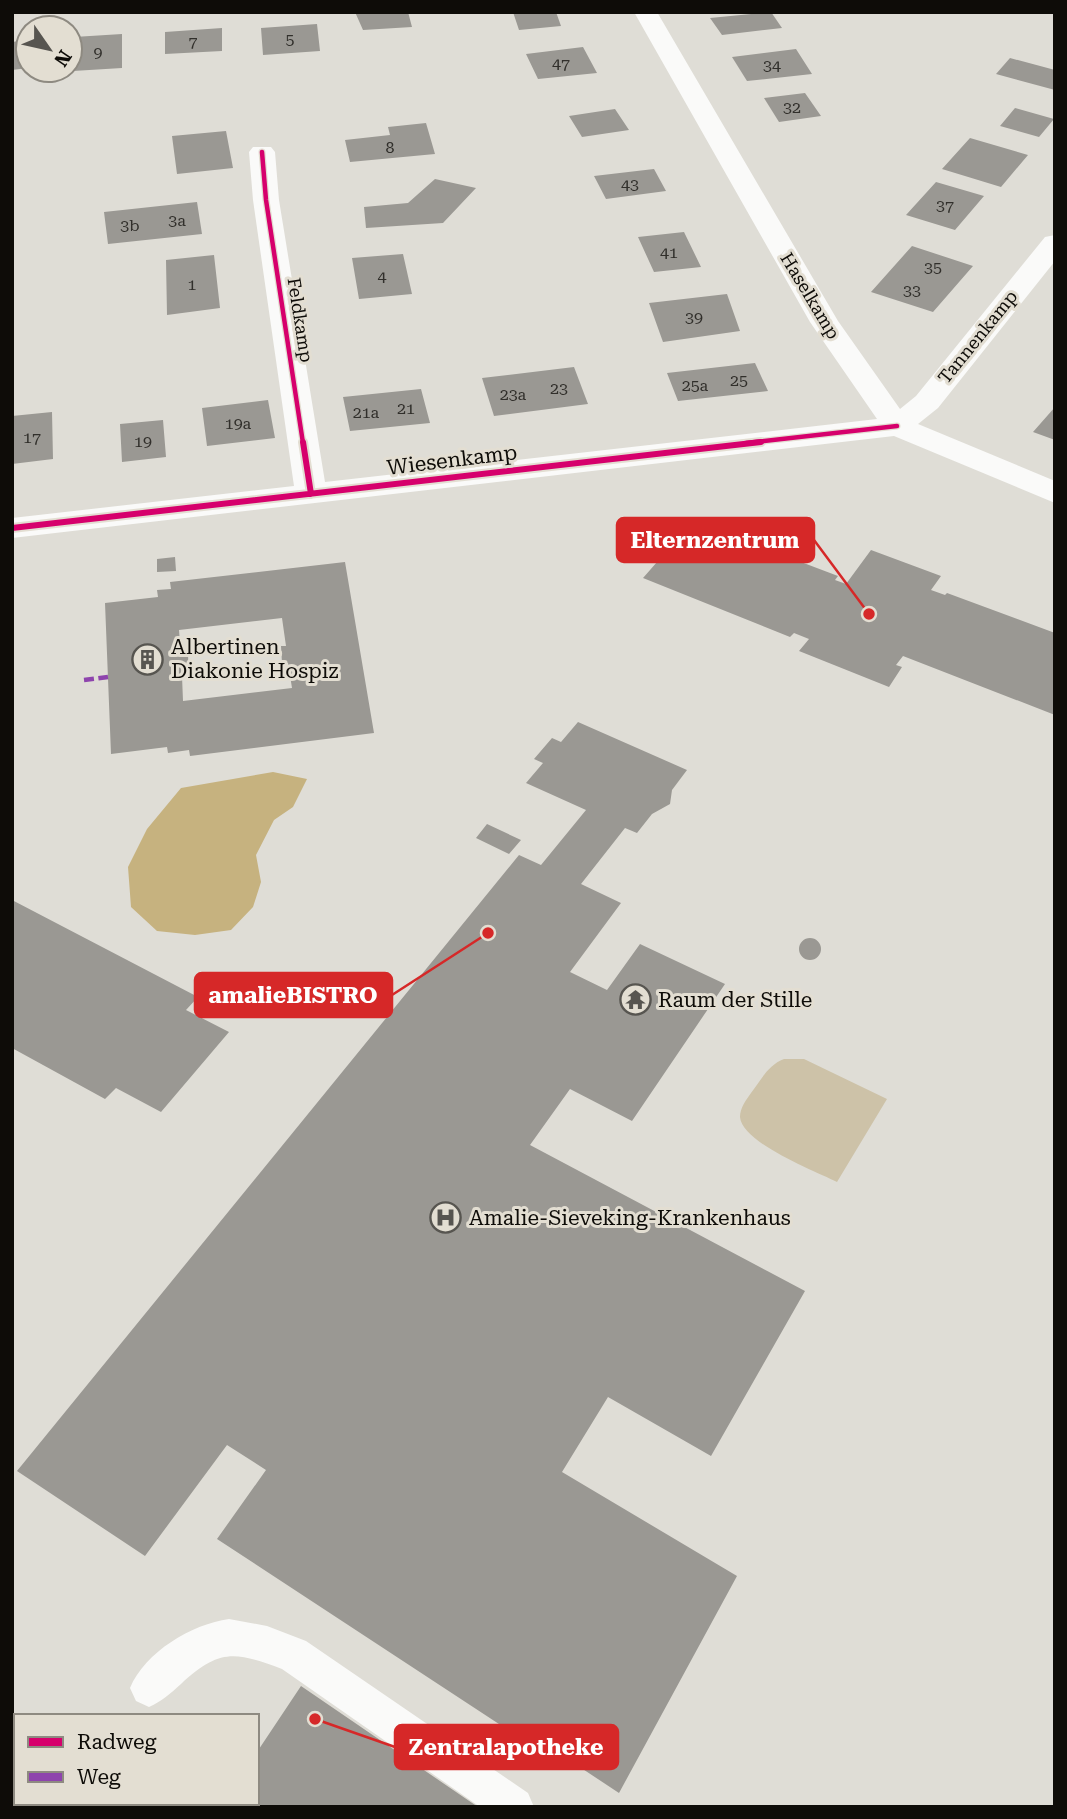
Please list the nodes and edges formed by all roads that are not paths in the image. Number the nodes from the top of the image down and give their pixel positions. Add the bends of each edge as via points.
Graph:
1 (645, 12) edge
2 (262, 152) dead end
3 (1055, 243) edge
4 (897, 426) junction
5 (1055, 493) edge
6 (311, 494) junction
7 (12, 528) edge
8 (149, 1688) dead end
9 (514, 1807) edge

1 - 4 street, Haselkamp via 824,322
2 - 6 street, Feldkamp
3 - 4 street, Tannenkamp via 926,402
4 - 5 street
4 - 6 street, Wiesenkamp
6 - 7 street, Wiesenkamp
8 - 9 lane via 191,1649 219,1636 256,1640 293,1654

